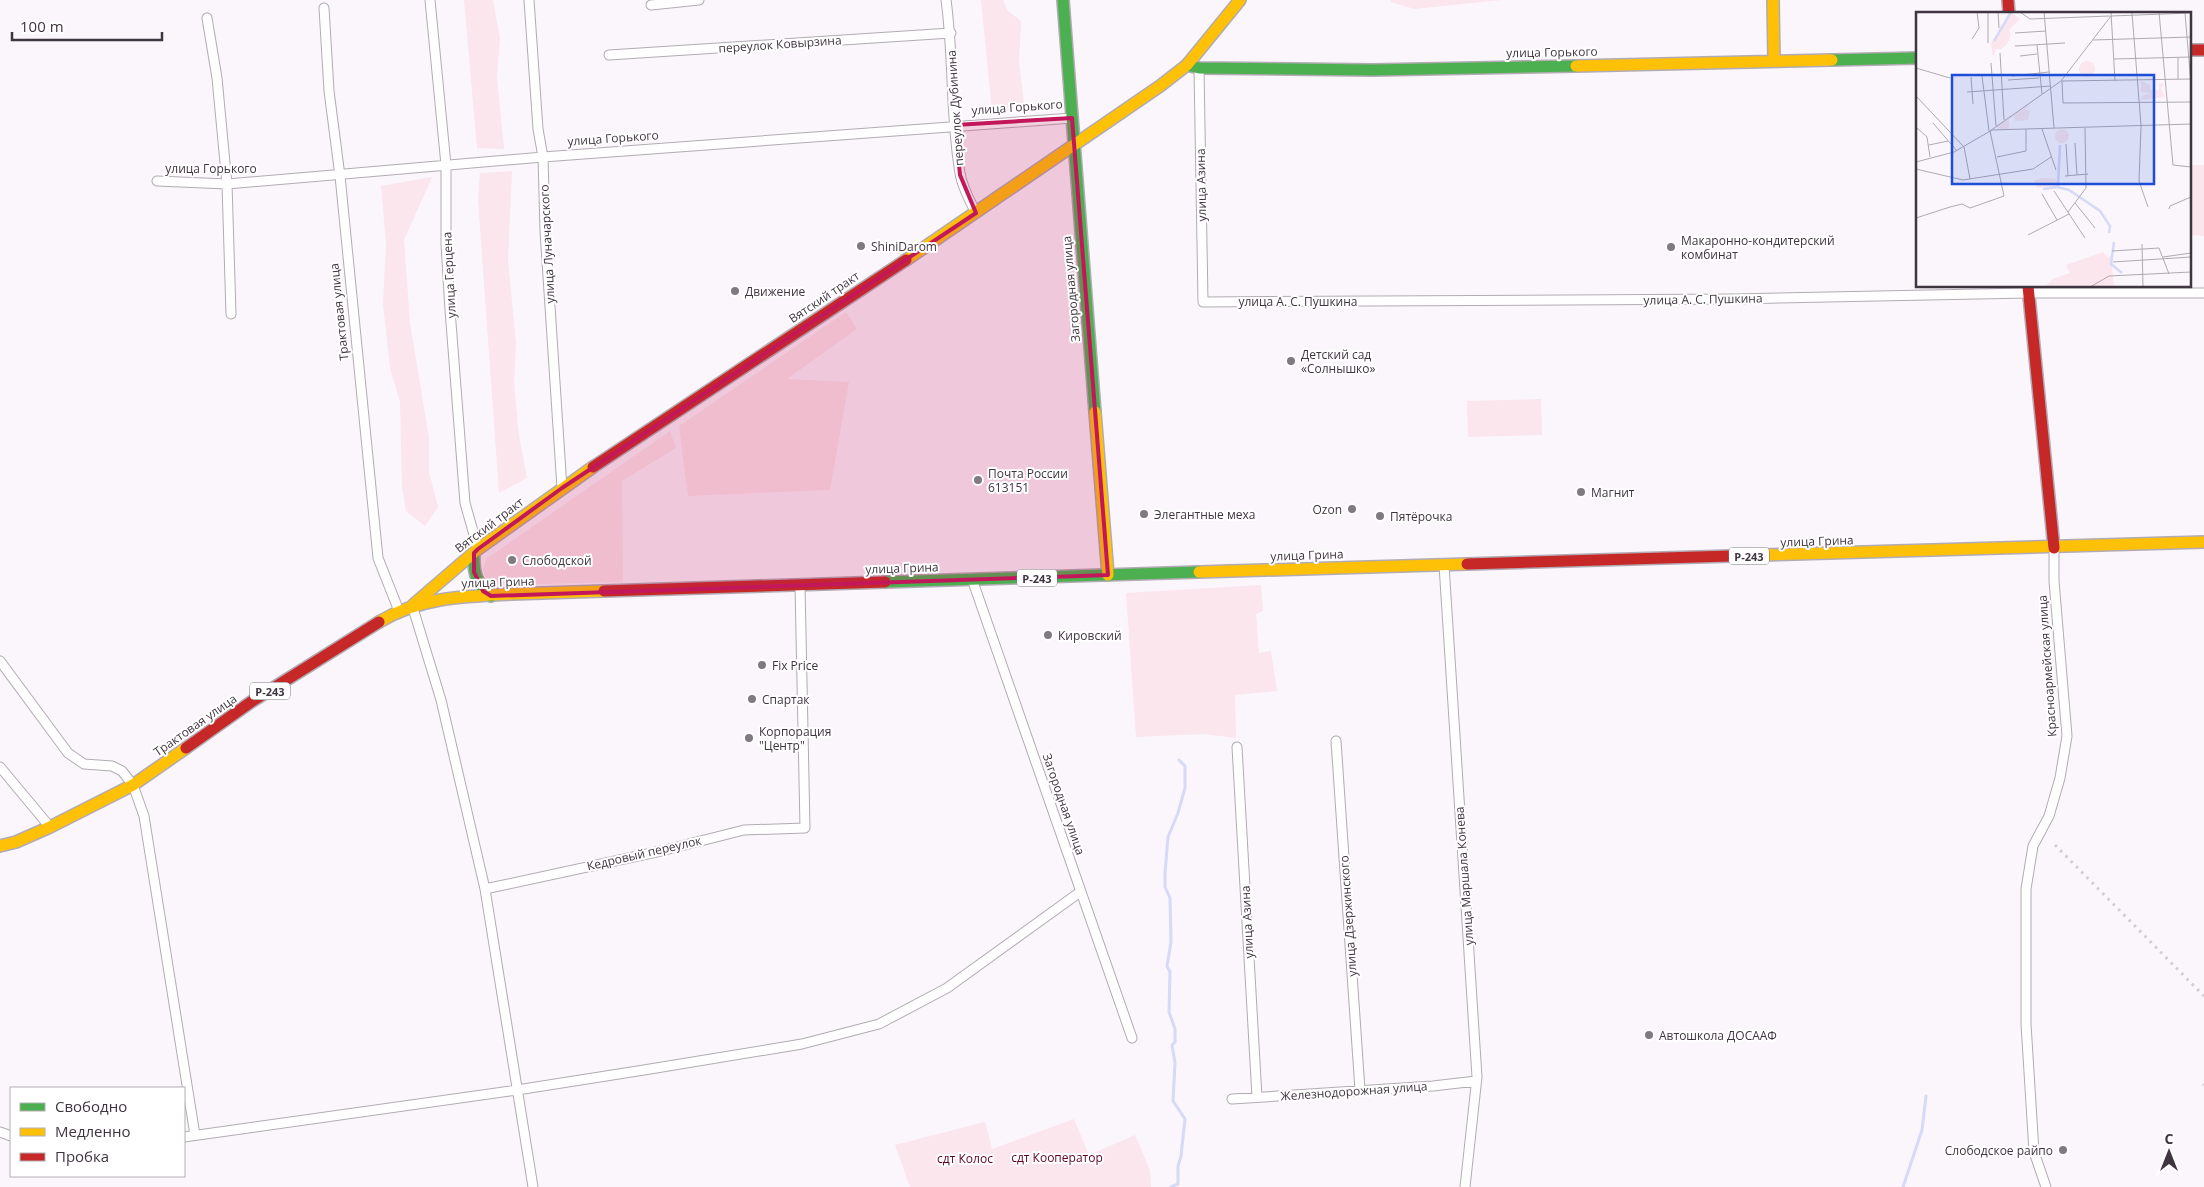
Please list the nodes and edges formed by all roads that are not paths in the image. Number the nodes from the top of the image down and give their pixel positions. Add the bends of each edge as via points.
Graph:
1 (430, 0) edge
2 (529, 0) edge
3 (699, 0) edge
4 (946, 0) edge
5 (1063, 0) edge
6 (1240, 0) edge
7 (1772, 0) edge
8 (651, 5) dead end
9 (324, 8) dead end
10 (207, 18) dead end
11 (951, 33) junction
12 (610, 55) dead end
13 (1916, 58) edge
14 (1774, 61) junction
15 (1187, 65) junction
16 (1200, 68) junction
17 (1072, 118) junction
18 (955, 125) junction
19 (1073, 146) junction
20 (543, 158) junction
21 (446, 166) junction
22 (340, 176) junction
23 (157, 181) dead end
24 (227, 184) junction
25 (976, 213) junction
26 (2028, 290) edge
27 (2204, 293) edge
28 (1203, 302) joint
29 (231, 314) dead end
30 (562, 488) junction
31 (2204, 542) edge
32 (2054, 548) junction
33 (476, 551) junction
34 (1444, 565) junction
35 (1108, 575) junction
36 (972, 580) junction
37 (800, 585) junction
38 (491, 596) junction
39 (412, 605) junction
40 (399, 611) junction
41 (0, 661) edge
42 (1336, 741) dead end
43 (1237, 747) dead end
44 (0, 767) edge
45 (133, 785) junction
46 (50, 827) junction
47 (0, 846) edge
48 (484, 889) junction
49 (1080, 892) junction
50 (1132, 1038) dead end
51 (1476, 1081) junction
52 (517, 1090) junction
53 (1360, 1090) junction
54 (1257, 1098) junction
55 (1232, 1099) dead end
56 (195, 1135) junction
57 (185, 1137) edge
58 (533, 1187) edge
59 (1466, 1187) edge
60 (2046, 1187) edge

1 - 21 street, улица Герцена
2 - 20 street, улица Луначарского
3 - 8 street
4 - 11 street, переулок Дубинина
5 - 17 main road, Загородная улица
6 - 15 main road, Вятский тракт
7 - 14 main road
9 - 22 street, Трактовая улица via 329,90
10 - 24 street via 217,78
11 - 12 street, переулок Ковырзина
11 - 18 street, переулок Дубинина
13 - 14 main road, улица Горького
14 - 16 main road, улица Горького via 1372,70
15 - 16 main road, улица Горького
15 - 19 main road, Вятский тракт
16 - 28 street, улица Азина
17 - 18 street, улица Горького
17 - 19 main road, Загородная улица
18 - 20 street, улица Горького
18 - 25 street, переулок Дубинина via 960,175
19 - 25 main road, Вятский тракт
19 - 35 main road, Загородная улица
20 - 21 street, улица Горького
20 - 30 street, улица Луначарского
21 - 22 street, улица Горького
21 - 33 street, улица Герцена via 446,244 465,503
22 - 24 street, улица Горького
22 - 40 street, Трактовая улица via 378,558
23 - 24 street, улица Горького
24 - 29 street
25 - 30 main road, Вятский тракт
26 - 27 street, улица А. С. Пушкина
26 - 28 street, улица А. С. Пушкина via 1735,299
26 - 32 main road, Красноармейская улица
30 - 33 main road, Вятский тракт
31 - 32 main road, улица Грина / Р-243
32 - 34 main road, улица Грина / Р-243
32 - 60 street, Красноармейская улица via 2067,736 2049,816 2033,846 2026,890 2026,1024 2033,1143
33 - 38 main road via 472,562 475,578 483,591
33 - 39 main road, Вятский тракт
34 - 35 main road, улица Грина / Р-243
34 - 51 street, улица Маршала Конева
35 - 36 main road, улица Грина / Р-243
36 - 37 main road, улица Грина / Р-243
36 - 49 street, Загородная улица
37 - 38 main road, улица Грина / Р-243
37 - 48 street, Кедровый переулок via 805,828 744,830
38 - 39 main road, улица Грина / Р-243 via 460,596
39 - 40 main road, Трактовая улица / Р-243
39 - 48 street via 441,700
40 - 45 main road, Трактовая улица / Р-243 via 251,702
41 - 45 street via 68,753 84,764 112,766 122,771
42 - 53 street, улица Дзержинского
43 - 54 street, улица Азина
44 - 46 street
45 - 46 main road, Трактовая улица / Р-243
45 - 56 street via 144,816
46 - 47 main road, Трактовая улица / Р-243
48 - 52 street
49 - 50 street, Загородная улица
49 - 52 street via 948,988 879,1024 802,1044
51 - 53 street, Железнодорожная улица
51 - 59 street, улица Маршала Конева
52 - 56 street
52 - 58 street
53 - 54 street, Железнодорожная улица
54 - 55 street, Железнодорожная улица
56 - 57 street

